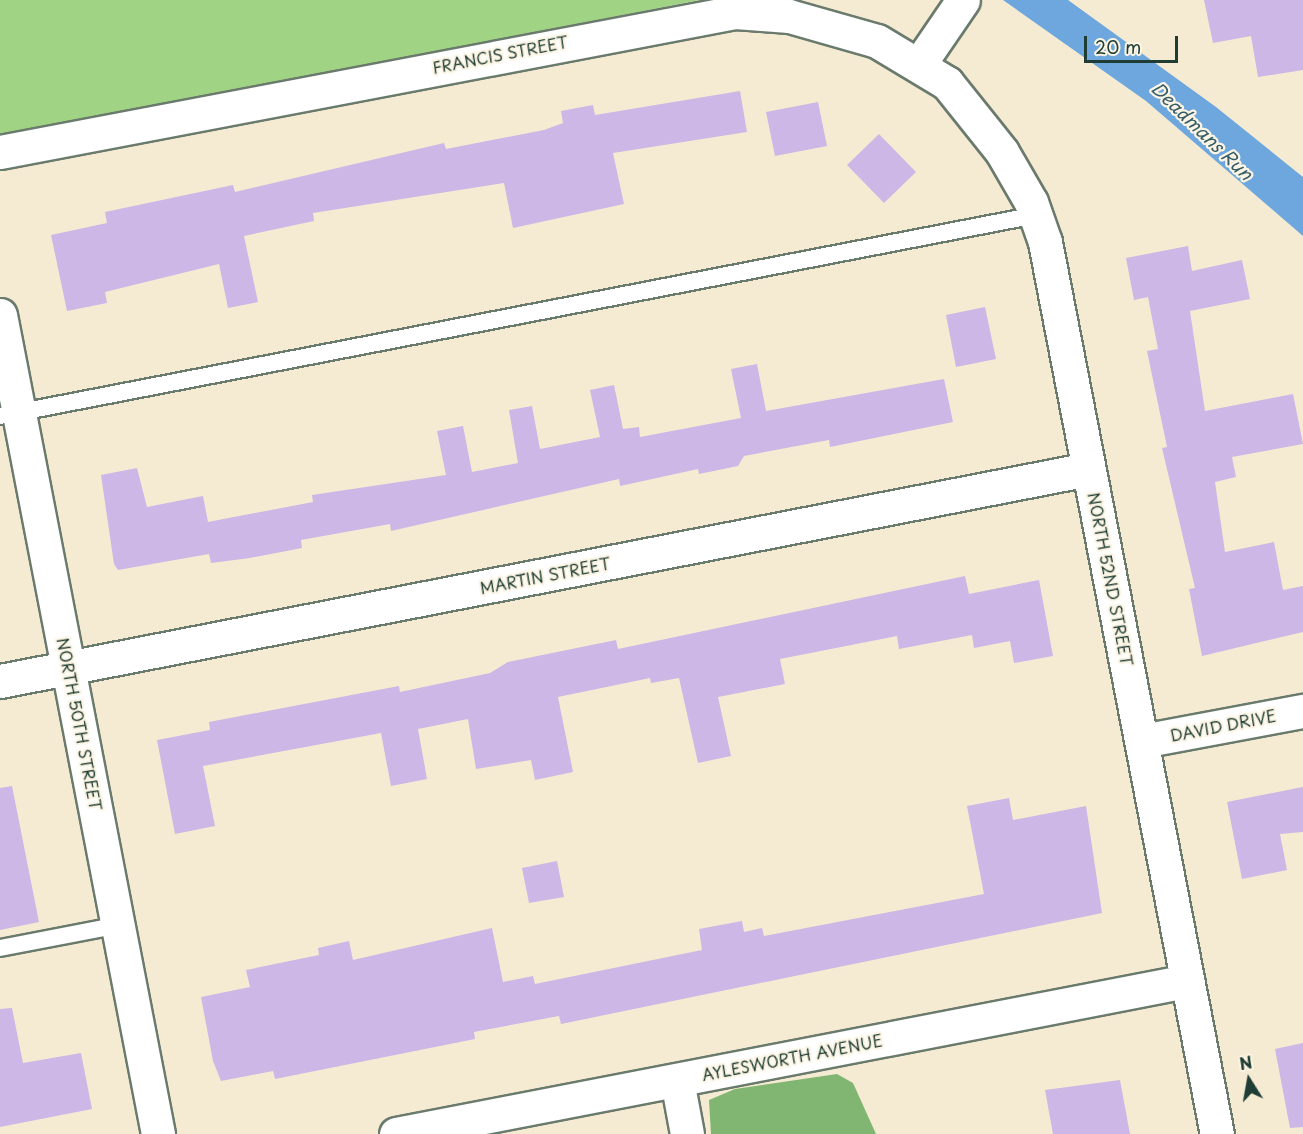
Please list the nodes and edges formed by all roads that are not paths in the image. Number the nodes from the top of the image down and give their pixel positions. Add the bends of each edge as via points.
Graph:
1 (963, 0) edge
2 (920, 63) junction
3 (0, 152) edge
4 (1036, 215) junction
5 (0, 315) edge
6 (10, 414) edge
7 (1089, 469) junction
8 (69, 668) junction
9 (0, 681) edge
10 (1303, 711) edge
11 (1142, 741) junction
12 (119, 925) junction
13 (0, 948) edge
14 (1187, 981) junction
15 (677, 1080) junction
16 (158, 1134) edge
17 (396, 1134) edge
18 (687, 1134) edge
19 (1216, 1134) edge

1 - 2 street
2 - 3 street, FRANCIS STREET via 877,40 834,27 789,16 735,12
2 - 4 street, NORTH 52ND STREET via 947,83 985,129
4 - 6 lane
4 - 7 street, NORTH 52ND STREET
5 - 6 street, NORTH 50TH STREET
6 - 8 street, NORTH 50TH STREET
7 - 8 street, MARTIN STREET
7 - 11 street, NORTH 52ND STREET
8 - 9 street, MARTIN STREET
8 - 12 street, NORTH 50TH STREET
10 - 11 street, DAVID DRIVE
11 - 14 street, NORTH 52ND STREET
12 - 13 lane
12 - 16 street, NORTH 50TH STREET
14 - 15 street, AYLESWORTH AVENUE
14 - 19 street, NORTH 52ND STREET
15 - 17 street, AYLESWORTH AVENUE
15 - 18 street

